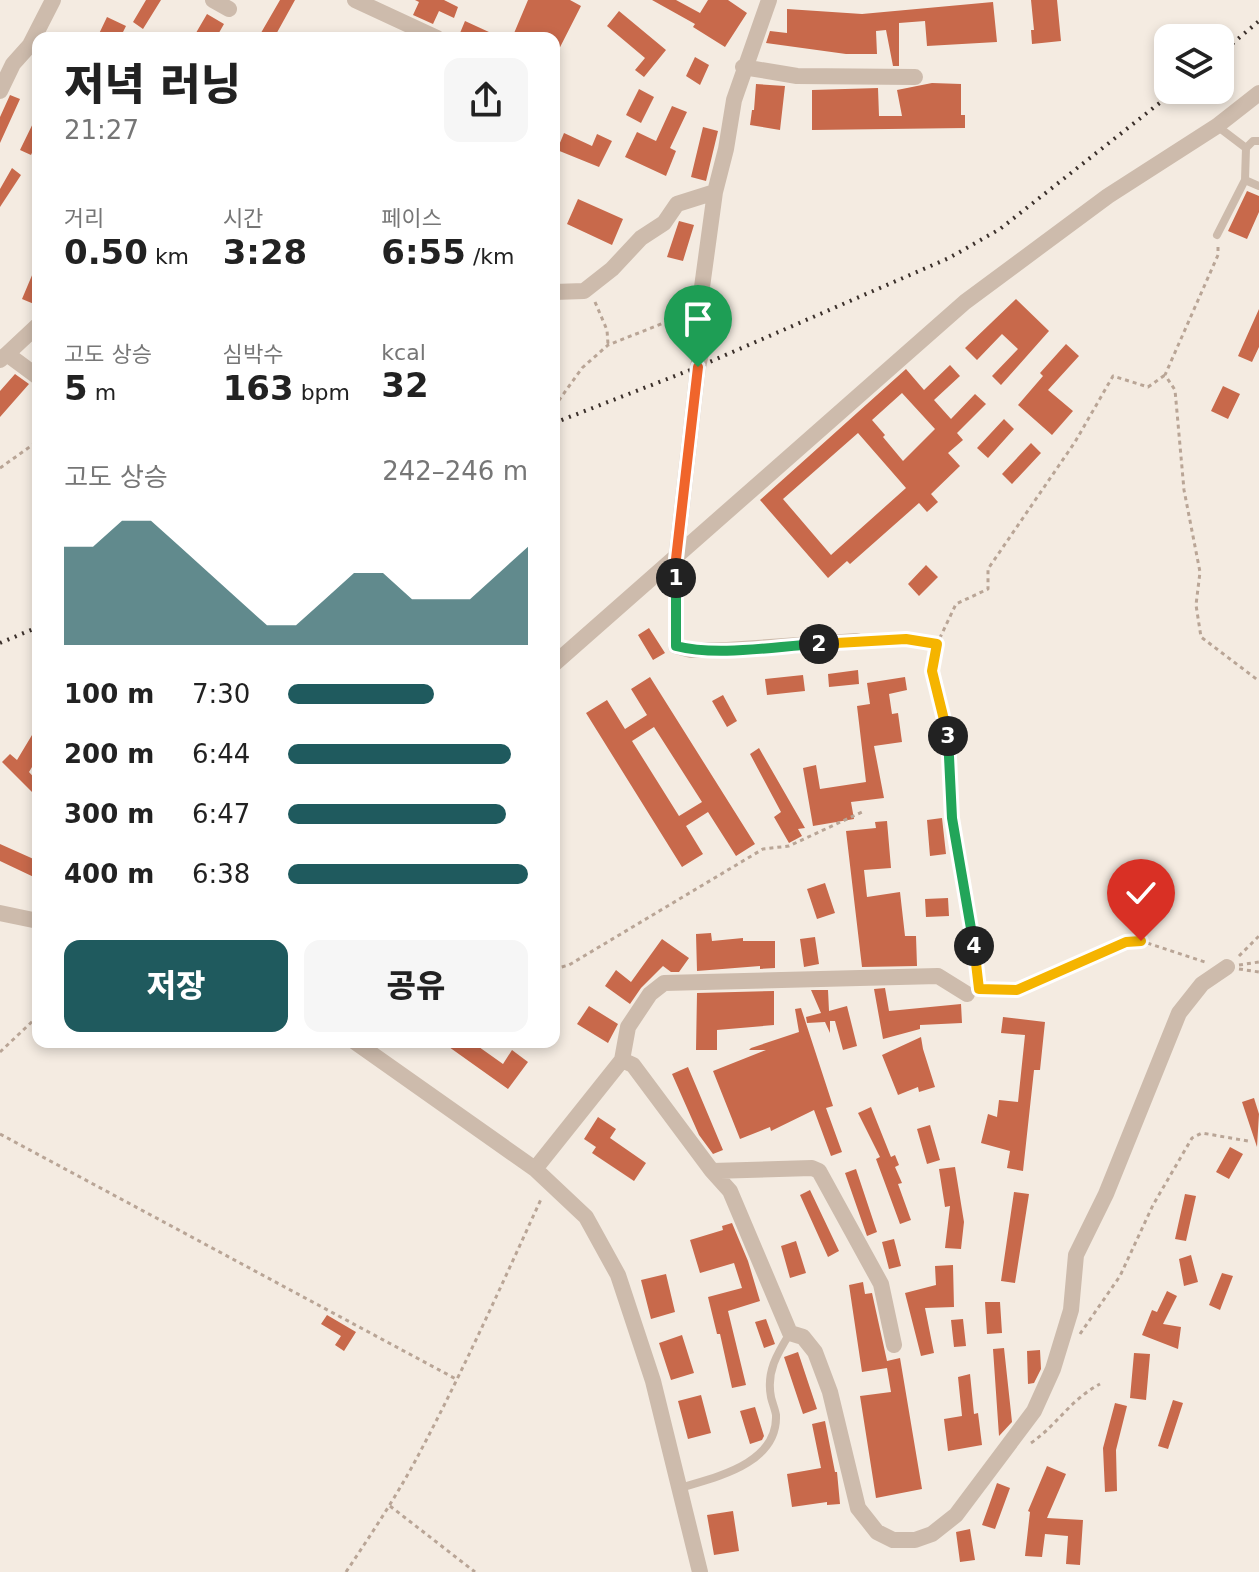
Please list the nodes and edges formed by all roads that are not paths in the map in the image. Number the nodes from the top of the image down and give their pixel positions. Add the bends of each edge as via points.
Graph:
1 (53, 0) edge
2 (213, 0) edge
3 (355, 0) edge
4 (769, 0) edge
5 (229, 9) dead end
6 (37, 32) edge
7 (424, 32) edge
8 (32, 41) edge
9 (743, 67) junction
10 (915, 77) dead end
11 (0, 91) edge
12 (1259, 93) edge
13 (1217, 126) junction
14 (1259, 141) edge
15 (1246, 148) junction
16 (1245, 180) junction
17 (1259, 186) edge
18 (715, 192) junction
19 (1217, 235) road end
20 (560, 292) edge
21 (32, 331) edge
22 (4, 357) edge
23 (32, 373) edge
24 (676, 559) junction
25 (857, 641) road end
26 (560, 659) edge
27 (0, 913) edge
28 (32, 920) edge
29 (1227, 967) road end
30 (967, 994) dead end
31 (364, 1048) edge
32 (622, 1060) junction
33 (535, 1169) junction
34 (712, 1171) junction
35 (790, 1333) junction
36 (894, 1345) dead end
37 (679, 1488) junction
38 (700, 1572) edge

1 - 6 street
2 - 5 street
3 - 7 street
4 - 9 street
8 - 11 street
9 - 10 street via 797,76
9 - 18 street
12 - 13 street
13 - 15 lane
13 - 24 street via 1108,196 965,302
14 - 15 lane
15 - 16 lane
16 - 17 lane
16 - 19 lane
18 - 20 street via 677,204 664,223 584,291
18 - 24 street via 699,309 705,335
21 - 22 street
22 - 23 street
24 - 25 street via 676,646 727,650
24 - 26 street
27 - 28 street
29 - 35 street via 1202,984 1179,1013 1076,1255 1071,1310 1034,1411 956,1515 915,1540 893,1540 877,1532 858,1508 815,1352 803,1337
30 - 32 street via 938,976 664,983 628,1027
31 - 33 street
32 - 33 street
32 - 34 street via 633,1065
33 - 37 street via 586,1217 618,1275 653,1381
34 - 35 street via 730,1191
34 - 36 street via 819,1171 881,1284
35 - 37 lane via 770,1368 776,1416 769,1443 754,1459
37 - 38 street

